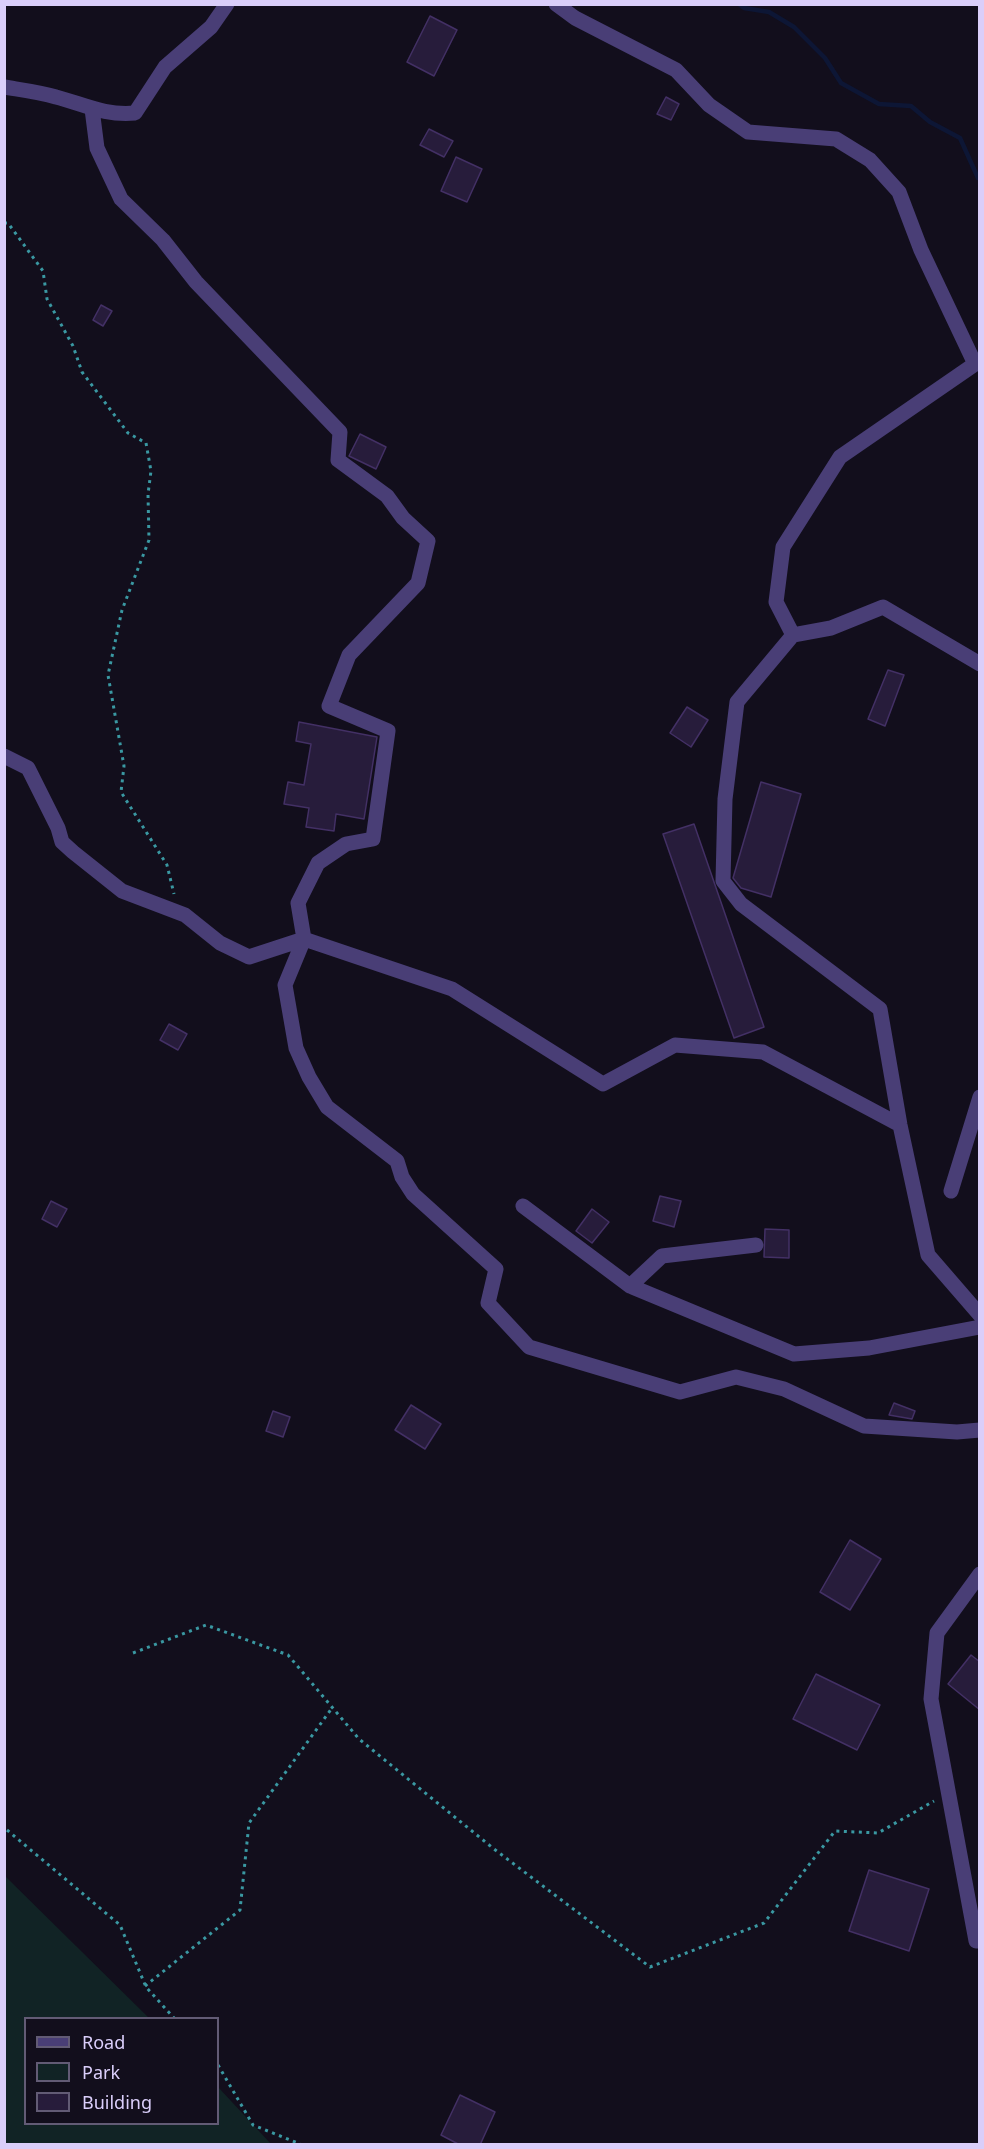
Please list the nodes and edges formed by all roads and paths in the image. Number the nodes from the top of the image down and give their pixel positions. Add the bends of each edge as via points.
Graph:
1 (227, 4) edge
2 (556, 4) edge
3 (4, 87) edge
4 (92, 110) junction
5 (4, 223) edge
6 (793, 635) junction
7 (980, 664) edge
8 (4, 756) edge
9 (185, 915) junction
10 (304, 939) junction
11 (980, 1096) edge
12 (900, 1125) junction
13 (951, 1191) dead end
14 (523, 1206) dead end
15 (756, 1245) dead end
16 (630, 1286) junction
17 (980, 1316) edge
18 (980, 1327) edge
19 (980, 1430) edge
20 (980, 1574) edge
21 (133, 1653) dead end
22 (332, 1708) junction
23 (948, 1793) junction
24 (7, 1830) dead end
25 (980, 1941) edge
26 (145, 1986) junction
27 (172, 2017) edge
28 (219, 2067) edge
29 (300, 2145) edge

1 - 4 street via 211,27 165,67 135,112
2 - 6 street via 575,18 676,70 709,105 748,132 836,139 870,160 899,192 921,250 975,364 840,457 783,547 776,602
3 - 4 street via 58,97
4 - 10 street via 97,148 122,199 340,432 338,460 387,496 403,518 429,540 418,583 349,655 328,706 388,731 373,838 346,844 318,863 298,903
5 - 9 path via 8,223 43,271 47,299 73,346 82,372 128,433 146,443 151,471 149,540 122,610 108,675 124,766 121,792 167,865 174,894
6 - 7 street via 831,628 883,607
6 - 12 street via 736,702 725,800 723,881 741,904 880,1009
8 - 9 street via 28,768 62,842 73,852 122,891
9 - 10 street via 220,943 249,957
10 - 12 street via 452,989 603,1084 675,1045 763,1052
10 - 19 street via 285,986 296,1048 309,1077 327,1107 397,1161 412,1194 496,1269 488,1303 529,1347 680,1392 736,1377 784,1389 864,1426
11 - 13 street
12 - 17 street via 928,1255
14 - 16 street
15 - 16 street via 662,1256
16 - 18 street via 794,1354 869,1348
20 - 23 street via 937,1633 931,1699
21 - 22 path via 206,1625 288,1655
22 - 23 path via 359,1739 494,1849 650,1967 764,1923 835,1831 878,1833
22 - 26 path via 249,1823 240,1910
23 - 25 street via 976,1941
24 - 26 path via 120,1925
26 - 27 path
28 - 29 path via 253,2125

